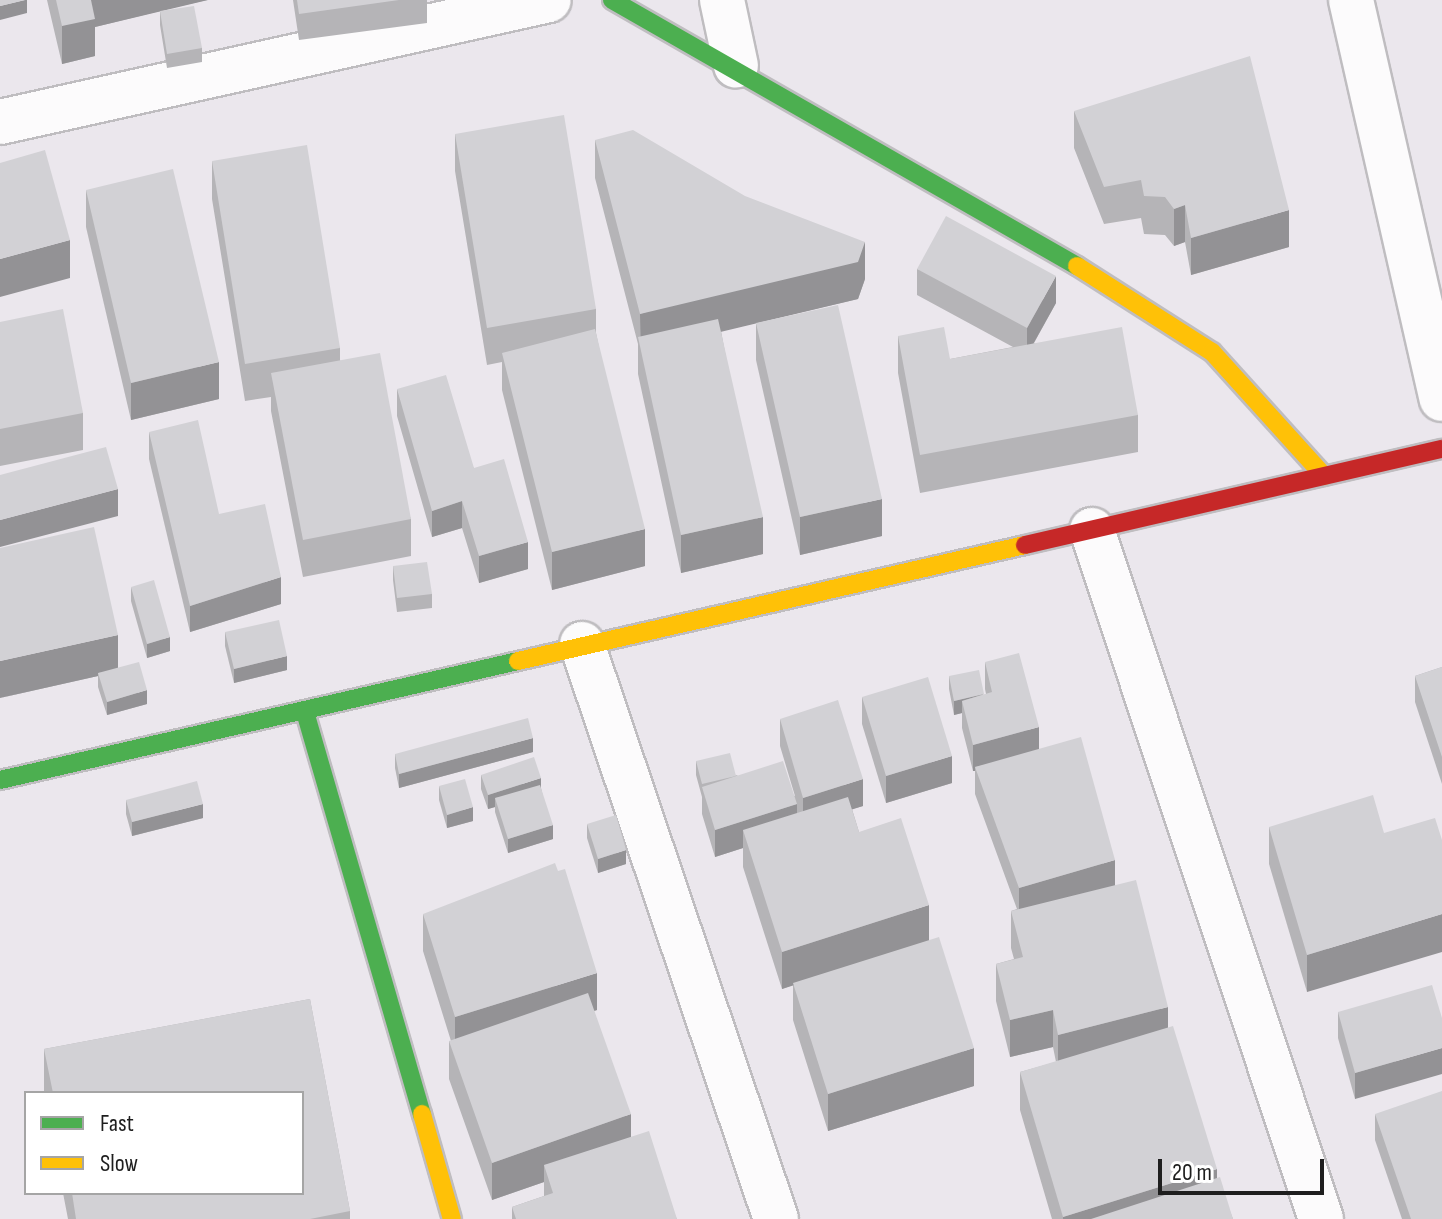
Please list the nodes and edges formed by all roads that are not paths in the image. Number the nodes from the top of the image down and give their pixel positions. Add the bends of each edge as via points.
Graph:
1 (549, 0) edge
2 (612, 0) edge
3 (722, 0) edge
4 (1351, 0) edge
5 (736, 66) junction
6 (0, 122) edge
7 (1442, 399) edge
8 (1442, 449) edge
9 (1324, 476) junction
10 (1092, 530) junction
11 (582, 644) junction
12 (305, 712) junction
13 (0, 780) edge
14 (452, 1219) edge
15 (776, 1219) edge
16 (1321, 1219) edge

1 - 6 street
2 - 5 street
3 - 5 street
4 - 7 street
5 - 9 street via 1212,352
8 - 9 street
9 - 10 street
10 - 11 street
10 - 16 street
11 - 12 street
11 - 15 street
12 - 13 street
12 - 14 street

